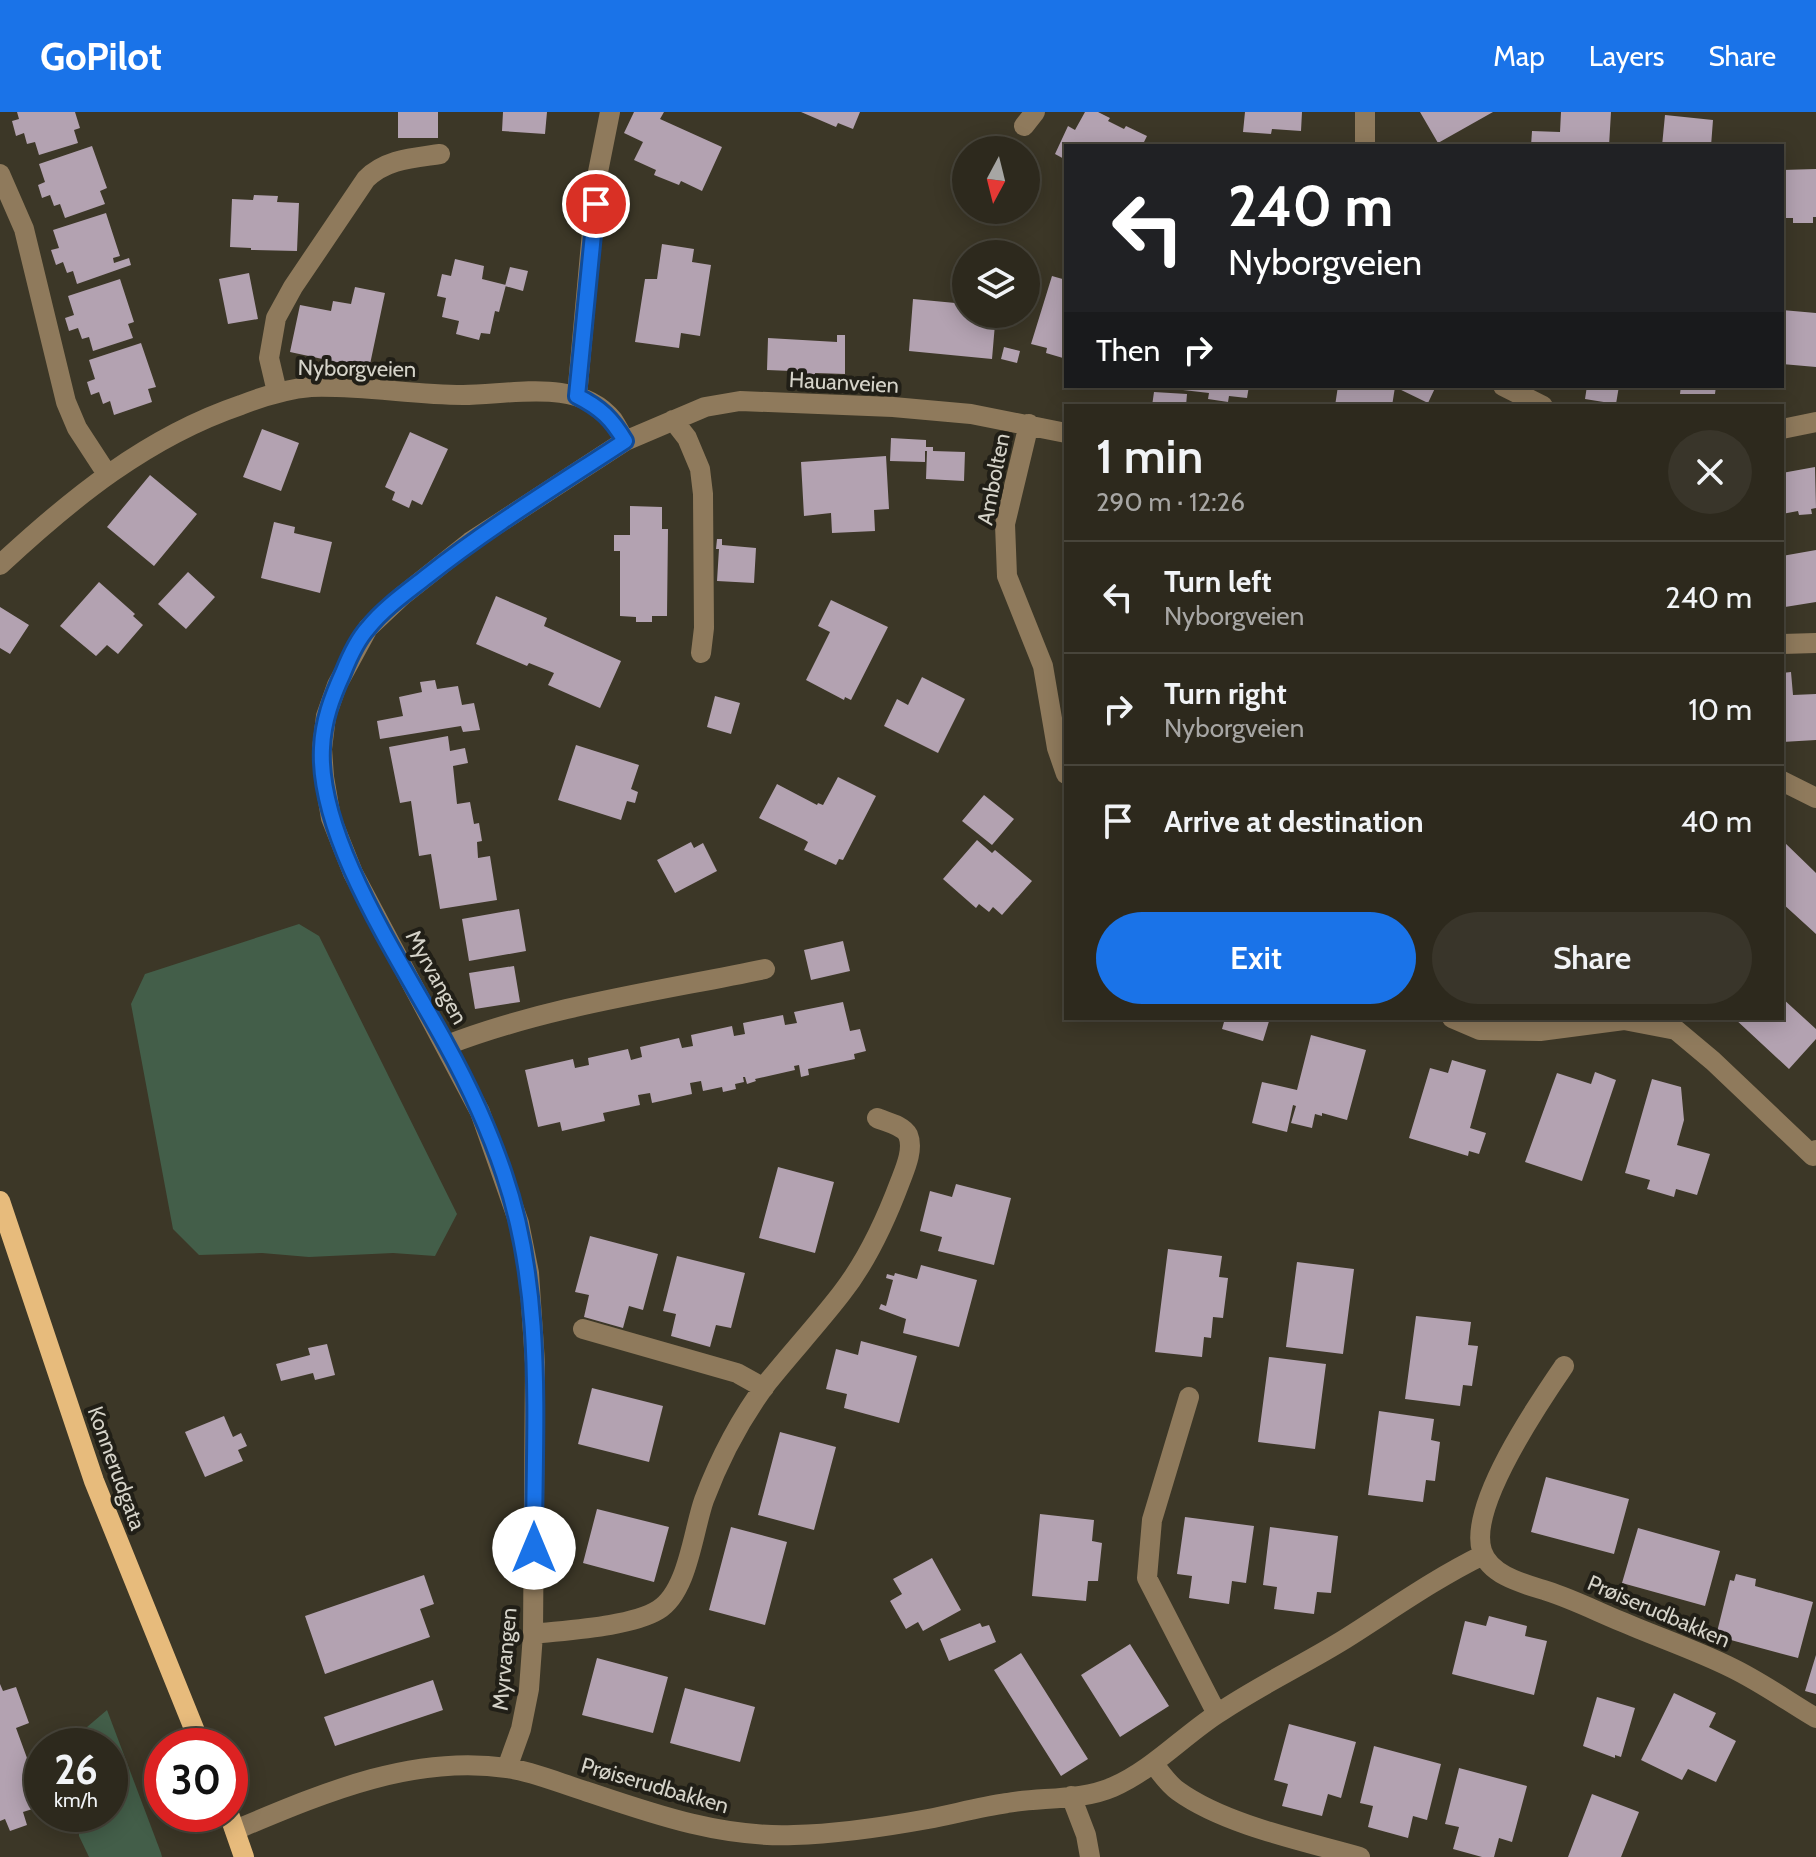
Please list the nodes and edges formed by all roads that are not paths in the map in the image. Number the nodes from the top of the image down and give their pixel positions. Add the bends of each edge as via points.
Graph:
1 (610, 112) edge
2 (1365, 112) edge
3 (1365, 144) edge
4 (440, 154) dead end
5 (0, 174) edge
6 (1507, 388) edge
7 (277, 392) junction
8 (577, 396) junction
9 (1539, 404) edge
10 (673, 420) junction
11 (1816, 422) edge
12 (1029, 424) junction
13 (1784, 429) edge
14 (1064, 433) edge
15 (625, 441) junction
16 (107, 474) junction
17 (0, 565) edge
18 (1816, 643) edge
19 (1784, 644) edge
20 (701, 653) dead end
21 (1064, 768) edge
22 (1784, 781) edge
23 (1784, 782) edge
24 (1816, 783) edge
25 (1816, 798) edge
26 (765, 969) dead end
27 (1457, 1020) edge
28 (1624, 1020) edge
29 (1624, 1020) edge
30 (447, 1045) junction
31 (877, 1118) dead end
32 (1814, 1153) edge
33 (0, 1201) edge
34 (583, 1329) dead end
35 (1564, 1366) dead end
36 (764, 1388) junction
37 (1189, 1397) dead end
38 (1483, 1555) junction
39 (533, 1634) junction
40 (1217, 1714) junction
41 (1816, 1718) edge
42 (194, 1728) edge
43 (1153, 1763) junction
44 (507, 1768) junction
45 (1071, 1796) junction
46 (248, 1817) edge
47 (236, 1832) edge
48 (247, 1857) edge
49 (1090, 1857) edge
50 (1360, 1857) edge

1 - 8 street via 597,177
2 - 3 street
4 - 7 street via 397,160 366,179 276,318 269,358
5 - 16 street via 24,229 66,402
6 - 9 street
7 - 8 street, Nyborgveien via 312,387
7 - 16 street, Nyborgveien via 165,437
8 - 15 street, Nyborgveien via 612,419
10 - 12 street, Hauanveien via 740,401 893,407
10 - 15 street, Hauanveien
10 - 20 street via 700,469
11 - 13 street
12 - 14 street, Hauanveien
12 - 21 street, Ambolten via 1005,524 1007,576 1043,666
15 - 30 street, Myrvangen via 470,542 402,596 368,628 326,716 322,749 331,818 353,873
16 - 17 street, Nyborgveien
18 - 19 street
22 - 24 street
23 - 25 street
26 - 30 street via 576,1008
27 - 28 street via 1480,1030 1540,1031
29 - 32 street via 1676,1030
30 - 39 street, Myrvangen via 504,1173 529,1273 535,1363
31 - 36 street via 901,1127 908,1136 909,1153 889,1210 841,1294
33 - 42 main road, Konnerudgata via 94,1481
34 - 36 street via 737,1373
35 - 38 street via 1492,1489 1481,1516
36 - 39 street via 725,1454 704,1501 686,1565 659,1610 603,1625
37 - 40 street via 1152,1520 1147,1578
38 - 40 street, Prøiserudbakken
38 - 41 street, Prøiserudbakken via 1512,1580 1566,1597 1734,1668
39 - 44 street, Myrvangen via 529,1689
40 - 43 street, Prøiserudbakken
43 - 45 street, Prøiserudbakken via 1112,1788
43 - 50 street via 1176,1790 1214,1810
44 - 45 street, Prøiserudbakken via 692,1825 751,1834 859,1830
44 - 46 street, Prøiserudbakken via 398,1772
45 - 49 street
47 - 48 main road

